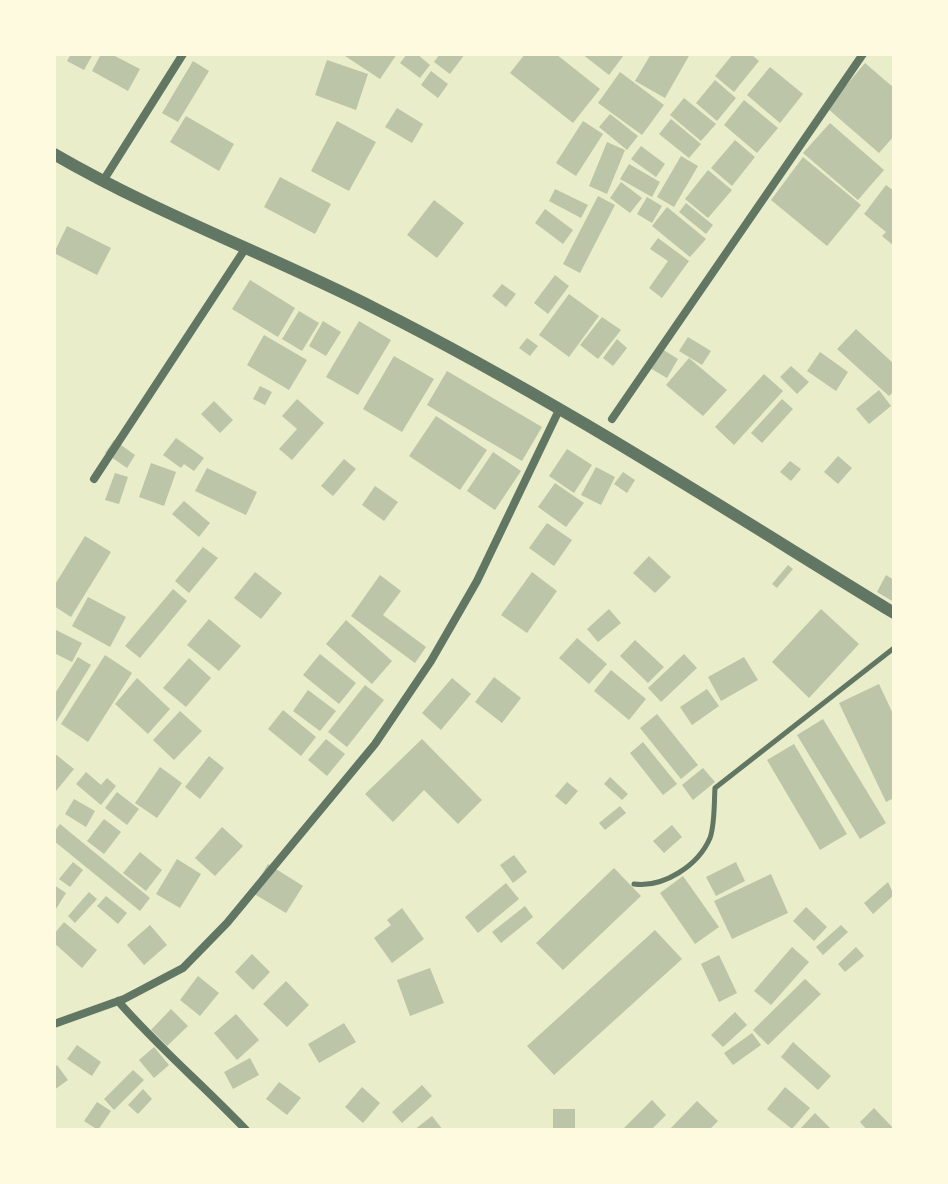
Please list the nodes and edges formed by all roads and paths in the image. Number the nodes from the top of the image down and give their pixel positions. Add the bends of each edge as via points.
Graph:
1 (183, 54) edge
2 (863, 54) edge
3 (54, 154) edge
4 (103, 181) junction
5 (245, 249) junction
6 (560, 408) junction
7 (612, 419) dead end
8 (94, 479) dead end
9 (894, 613) edge
10 (894, 648) edge
11 (634, 884) dead end
12 (118, 1001) junction
13 (54, 1024) edge
14 (246, 1130) edge

1 - 4 street
2 - 7 street
3 - 4 street
4 - 5 street
5 - 6 street via 376,308
5 - 8 street
6 - 9 street
6 - 12 street via 477,581 375,744 227,923 183,968
10 - 11 lane via 715,788 710,837 689,867 650,886
12 - 13 street
12 - 14 street via 155,1044 199,1079

